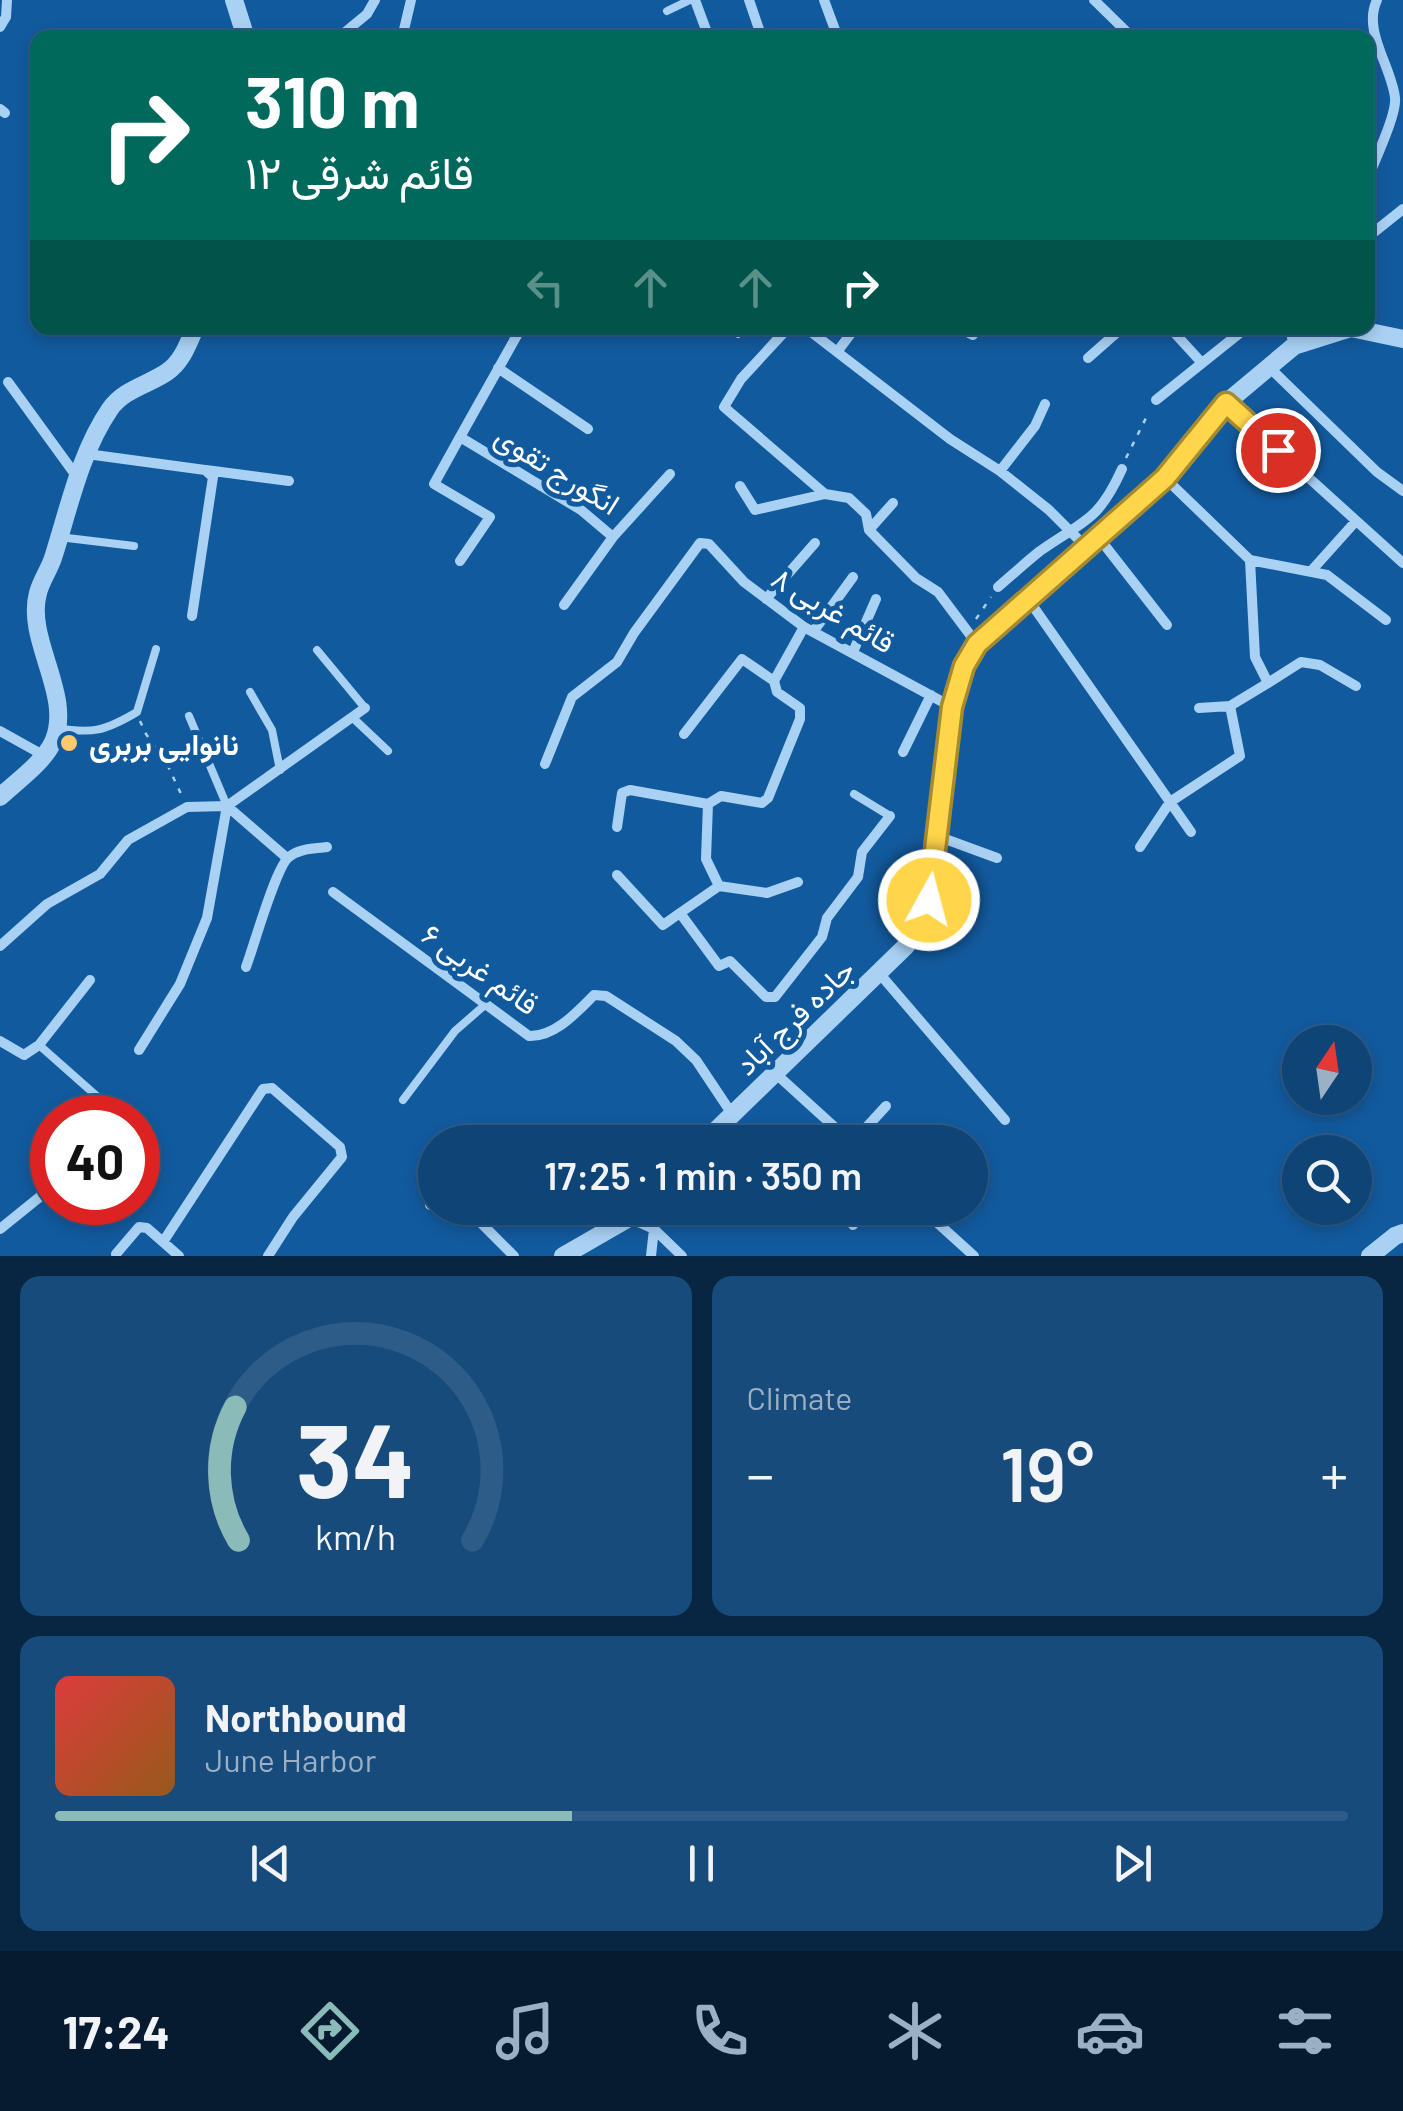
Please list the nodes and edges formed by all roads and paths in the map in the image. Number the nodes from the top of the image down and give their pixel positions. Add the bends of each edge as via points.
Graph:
1 (7, 0) edge
2 (234, 0) edge
3 (376, 0) edge
4 (411, 0) edge
5 (692, 0) edge
6 (749, 0) edge
7 (824, 0) edge
8 (1094, 0) edge
9 (1377, 0) edge
10 (667, 11) dead end
11 (0, 27) edge
12 (243, 30) edge
13 (348, 30) edge
14 (404, 30) edge
15 (705, 30) edge
16 (759, 30) edge
17 (835, 30) edge
18 (1125, 30) edge
19 (1375, 30) edge
20 (1375, 33) edge
21 (1375, 160) edge
22 (1403, 209) edge
23 (1375, 231) edge
24 (1375, 333) edge
25 (192, 335) edge
26 (517, 335) edge
27 (782, 335) edge
28 (815, 335) edge
29 (850, 335) edge
30 (1114, 335) edge
31 (1176, 335) edge
32 (1237, 335) edge
33 (1292, 336) edge
34 (1403, 339) edge
35 (837, 352) junction
36 (1088, 358) dead end
37 (1202, 363) junction
38 (1269, 366) junction
39 (498, 368) junction
40 (8, 382) dead end
41 (1156, 400) joint
42 (1226, 403) junction
43 (1045, 404) dead end
44 (588, 429) dead end
45 (460, 437) junction
46 (87, 454) junction
47 (1122, 468) joint
48 (205, 470) junction
49 (1000, 471) junction
50 (670, 474) dead end
51 (77, 478) junction
52 (1165, 478) junction
53 (289, 481) dead end
54 (740, 486) dead end
55 (1403, 490) edge
56 (825, 494) junction
57 (893, 503) dead end
58 (1356, 521) junction
59 (869, 530) junction
60 (1071, 534) junction
61 (59, 537) junction
62 (613, 537) junction
63 (814, 542) dead end
64 (1093, 543) junction
65 (134, 546) dead end
66 (1250, 560) junction
67 (460, 561) dead end
68 (1403, 563) edge
69 (1312, 570) junction
70 (852, 577) dead end
71 (998, 587) joint
72 (766, 599) junction
73 (876, 599) dead end
74 (1028, 599) junction
75 (564, 606) dead end
76 (192, 616) dead end
77 (1386, 620) dead end
78 (1166, 625) dead end
79 (809, 629) junction
80 (972, 637) junction
81 (156, 650) dead end
82 (317, 650) dead end
83 (853, 652) junction
84 (774, 681) junction
85 (1268, 682) junction
86 (1356, 686) dead end
87 (250, 692) dead end
88 (931, 695) junction
89 (1230, 706) junction
90 (952, 707) junction
91 (365, 708) joint
92 (1199, 708) dead end
93 (136, 712) junction
94 (189, 716) dead end
95 (353, 718) junction
96 (56, 728) junction
97 (0, 731) edge
98 (684, 734) dead end
99 (388, 751) dead end
100 (903, 752) dead end
101 (43, 755) junction
102 (545, 764) dead end
103 (280, 770) junction
104 (854, 794) dead end
105 (0, 797) edge
106 (1170, 802) junction
107 (708, 804) junction
108 (227, 806) junction
109 (187, 807) junction
110 (890, 816) joint
111 (618, 827) dead end
112 (1191, 832) dead end
113 (937, 836) junction
114 (327, 847) dead end
115 (1140, 847) dead end
116 (287, 858) junction
117 (997, 858) dead end
118 (617, 875) dead end
119 (798, 882) dead end
120 (719, 886) junction
121 (332, 892) dead end
122 (680, 913) junction
123 (0, 946) edge
124 (246, 966) dead end
125 (878, 972) junction
126 (90, 980) dead end
127 (486, 1004) junction
128 (0, 1042) edge
129 (39, 1045) junction
130 (139, 1050) dead end
131 (774, 1072) junction
132 (96, 1095) edge
133 (403, 1100) dead end
134 (886, 1106) dead end
135 (732, 1114) junction
136 (1005, 1120) dead end
137 (721, 1125) edge
138 (832, 1125) edge
139 (868, 1125) edge
140 (30, 1204) edge
141 (483, 1225) edge
142 (614, 1225) edge
143 (649, 1225) edge
144 (941, 1225) edge
145 (0, 1229) edge
146 (654, 1229) junction
147 (1403, 1233) edge
148 (163, 1242) junction
149 (962, 1245) junction
150 (116, 1254) edge
151 (180, 1256) edge
152 (268, 1256) edge
153 (514, 1256) edge
154 (562, 1256) edge
155 (651, 1256) edge
156 (682, 1256) edge
157 (952, 1256) edge
158 (974, 1256) edge
159 (1370, 1256) edge

1 - 11 street
2 - 12 street
3 - 13 street
4 - 14 street
5 - 10 lane
5 - 15 street
6 - 16 street
7 - 17 street
8 - 18 street
9 - 19 street
20 - 21 street via 1396,101
22 - 23 street
24 - 34 street, جاده فرج آباد
25 - 46 street via 170,371 111,407
26 - 39 street, انگورج تقوی
27 - 56 street via 724,407
28 - 35 street
29 - 35 street
30 - 36 street
31 - 37 street
32 - 37 street
33 - 38 street, جاده فرج آباد
35 - 49 street
37 - 41 street
38 - 42 street, جاده فرج آباد
38 - 55 street
39 - 44 street
39 - 45 street, انگورج تقوی
40 - 51 street
41 - 47 path
42 - 52 street, جاده فرج آباد
42 - 58 street
43 - 49 street
45 - 62 street, انگورج تقوی via 581,510
45 - 67 street via 434,484 490,517
46 - 48 street
46 - 51 street
47 - 60 street via 1110,495
48 - 53 street
48 - 76 street via 213,477
49 - 60 street
50 - 62 street, انگورج تقوی
51 - 61 street
52 - 64 street, جاده فرج آباد
52 - 66 street
54 - 56 street via 755,510
56 - 59 street via 849,498 866,514
57 - 59 street
58 - 68 street
58 - 69 street
59 - 80 street via 938,592
60 - 64 street
60 - 71 street
61 - 65 lane
61 - 96 street via 34,618 54,692
62 - 75 street
63 - 72 street
64 - 74 street, جاده فرج آباد
64 - 78 street
66 - 69 street
66 - 85 street via 1255,657
69 - 77 street
70 - 79 street
71 - 80 path
72 - 79 street, قائم غربی ۸
72 - 102 street, قائم غربی ۸ via 710,544 700,543 617,662 572,697
73 - 83 street
74 - 80 street, جاده فرج آباد
74 - 106 street
79 - 83 street, قائم غربی ۸
79 - 84 street
80 - 90 street, جاده فرج آباد
81 - 93 lane
82 - 91 lane
83 - 88 street, قائم غربی ۸
84 - 98 street via 742,659
84 - 107 street via 777,692 800,708 800,719 768,798 762,803 721,796
85 - 86 street via 1300,662 1320,664
85 - 89 street
87 - 103 lane via 272,730
88 - 90 street, قائم غربی ۸
88 - 100 street
89 - 92 street
89 - 106 street via 1240,756
90 - 113 street, جاده فرج آباد
91 - 95 street
93 - 96 lane via 106,730
93 - 109 path
94 - 108 lane
95 - 99 lane
95 - 103 street
96 - 101 street
97 - 101 street
101 - 105 street
103 - 108 street
104 - 110 lane
106 - 112 street
106 - 115 street
107 - 111 street via 630,790 622,793
107 - 120 street via 706,859
108 - 109 street
108 - 116 street
108 - 130 street via 207,918 180,984
109 - 123 street via 128,840 100,874 48,904
110 - 122 street via 862,852 858,877 827,918 822,937 775,998 730,961 719,966
113 - 117 street
113 - 125 street, جاده فرج آباد via 929,900 906,946
114 - 116 street
116 - 124 street
118 - 122 street via 664,925
119 - 120 street via 767,893
120 - 122 street
121 - 127 street, قائم غربی ۶
125 - 131 street, جاده فرج آباد
125 - 136 street
126 - 129 street
127 - 133 lane via 455,1031
127 - 135 street, قائم غربی ۶ via 539,1036 594,995 606,996 676,1041
128 - 129 street via 24,1054
129 - 132 lane
131 - 135 street, جاده فرج آباد
131 - 138 street
134 - 139 street
135 - 137 street, جاده فرج آباد
140 - 145 street
141 - 153 street
142 - 154 street
143 - 146 street
144 - 149 street
146 - 155 street
146 - 156 street
147 - 159 street
148 - 150 street via 139,1227
148 - 151 street
148 - 152 street via 264,1090 272,1088 340,1147 342,1157
149 - 157 street
149 - 158 street

